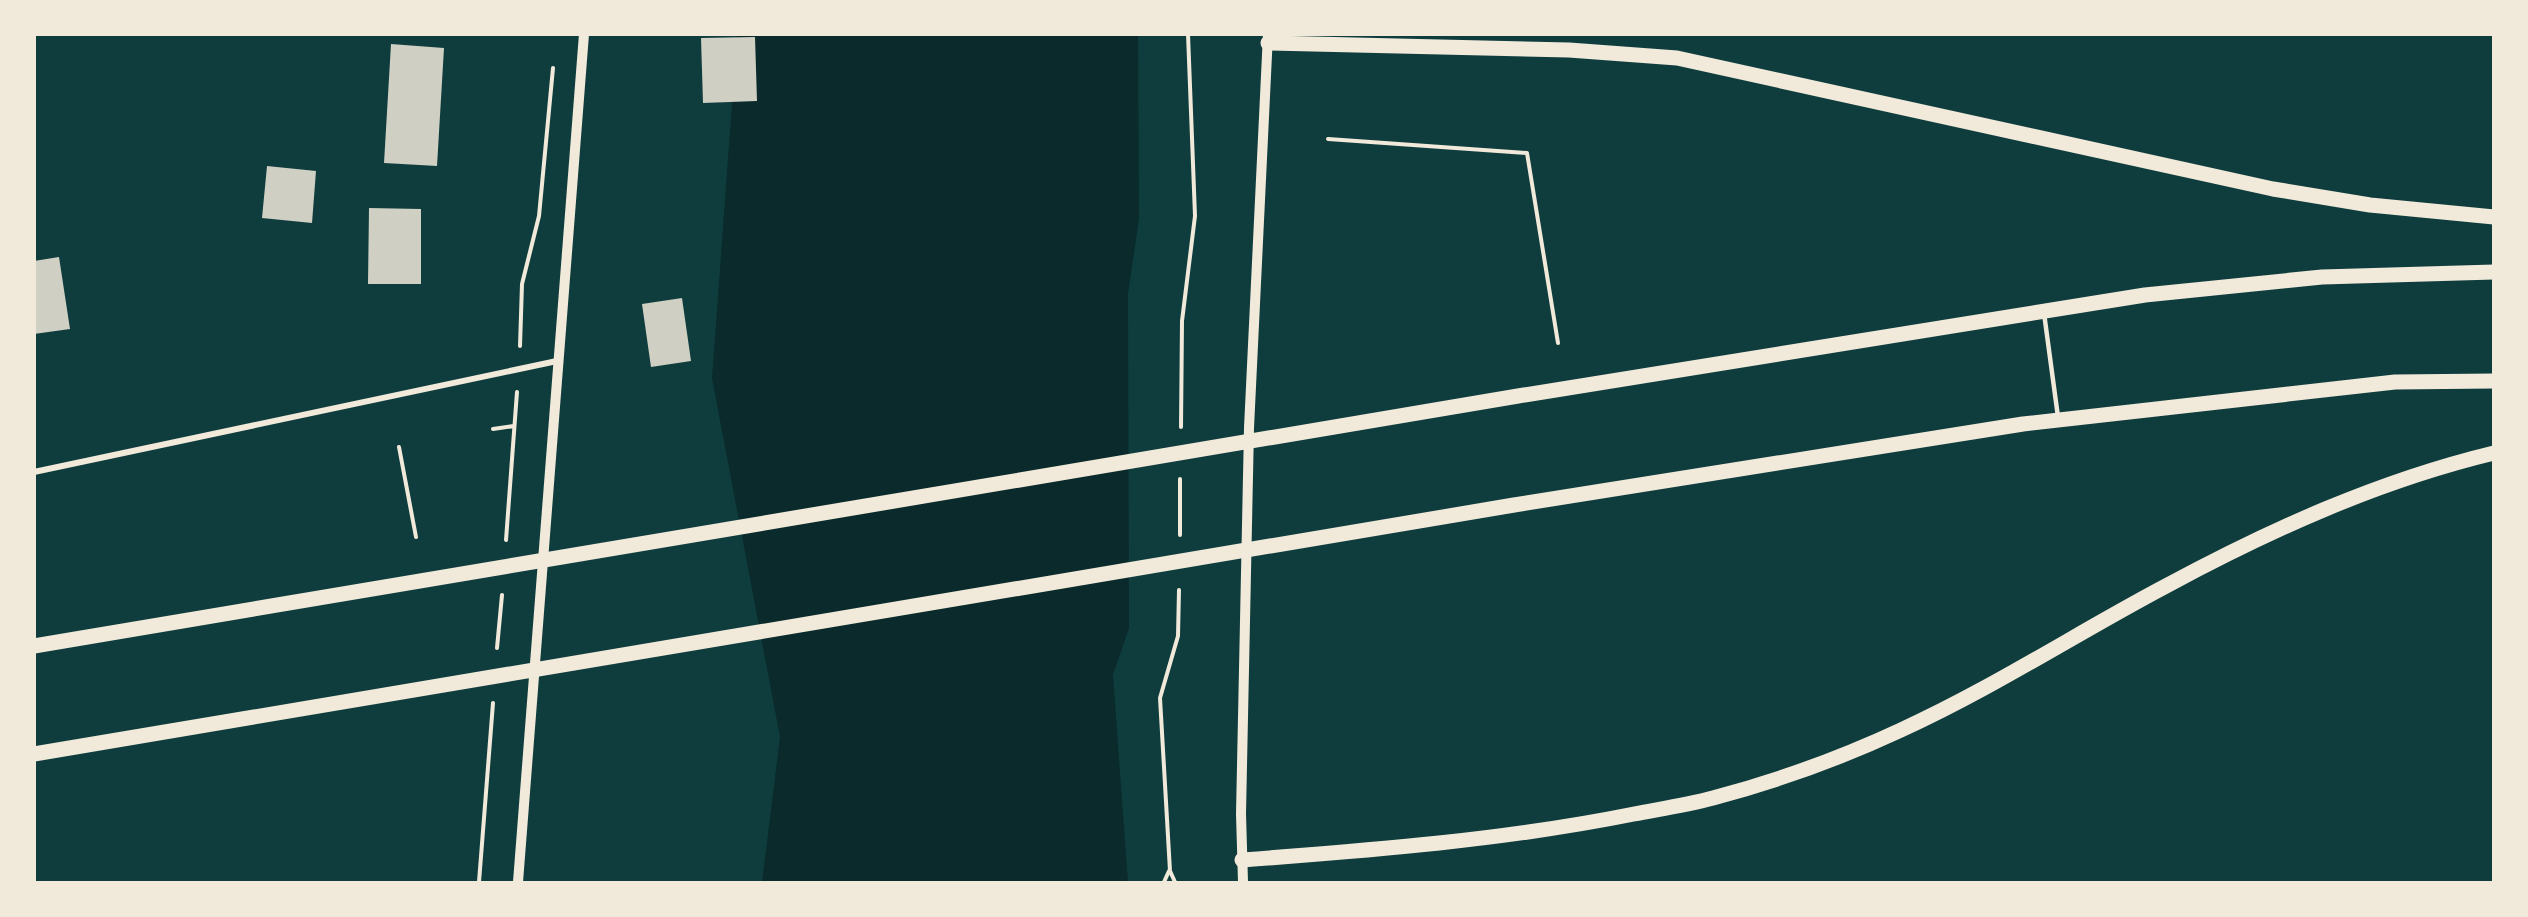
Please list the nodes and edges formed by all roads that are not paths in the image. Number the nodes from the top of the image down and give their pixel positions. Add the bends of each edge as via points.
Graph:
1 (584, 34) edge
2 (1268, 39) edge
3 (2493, 217) edge
4 (2493, 272) edge
5 (2043, 312) junction
6 (557, 361) junction
7 (2493, 381) edge
8 (2059, 420) junction
9 (2493, 453) edge
10 (34, 472) edge
11 (34, 646) edge
12 (34, 754) edge
13 (1242, 860) junction
14 (518, 882) edge
15 (1243, 882) edge

1 - 6 street
2 - 3 main road via 1677,58 2273,189 2370,206
2 - 13 street via 1249,428
4 - 5 main road via 2322,277 2145,295
5 - 8 lane
5 - 11 main road via 1518,396
6 - 10 street
6 - 14 street
7 - 8 main road via 2395,382
8 - 12 main road via 1514,505
9 - 13 main road via 2390,483 2294,522 2166,586 2036,660 1902,729 1808,769 1712,799 1575,826 1395,849
13 - 15 street

